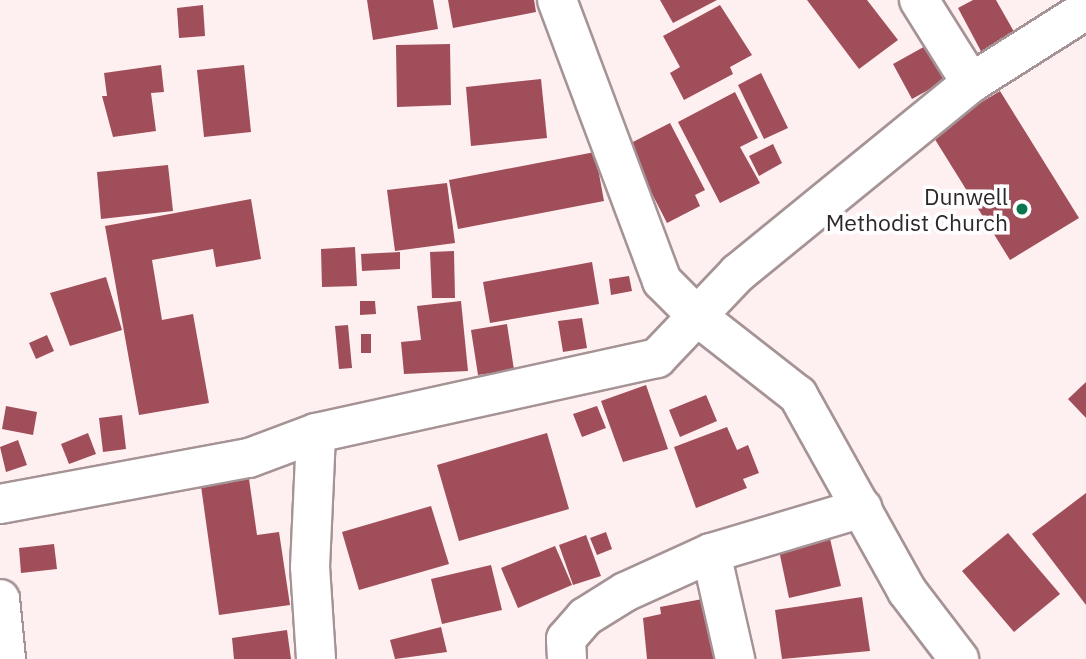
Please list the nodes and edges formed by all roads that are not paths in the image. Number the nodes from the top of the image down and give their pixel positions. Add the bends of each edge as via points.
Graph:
1 (556, 0) edge
2 (919, 0) edge
3 (1086, 10) edge
4 (971, 83) junction
5 (698, 317) junction
6 (316, 433) junction
7 (0, 504) edge
8 (862, 508) junction
9 (711, 553) junction
10 (0, 599) edge
11 (6, 659) edge
12 (316, 659) edge
13 (567, 659) edge
14 (735, 659) edge
15 (959, 659) edge

1 - 5 street via 662,281
2 - 4 street
3 - 4 street
4 - 5 street via 738,273
5 - 6 street via 657,358
5 - 8 street via 797,395
6 - 7 street via 249,458
6 - 12 street via 310,567
8 - 9 street
8 - 15 street via 907,590
9 - 13 street via 585,617 566,639
9 - 14 street
10 - 11 street

